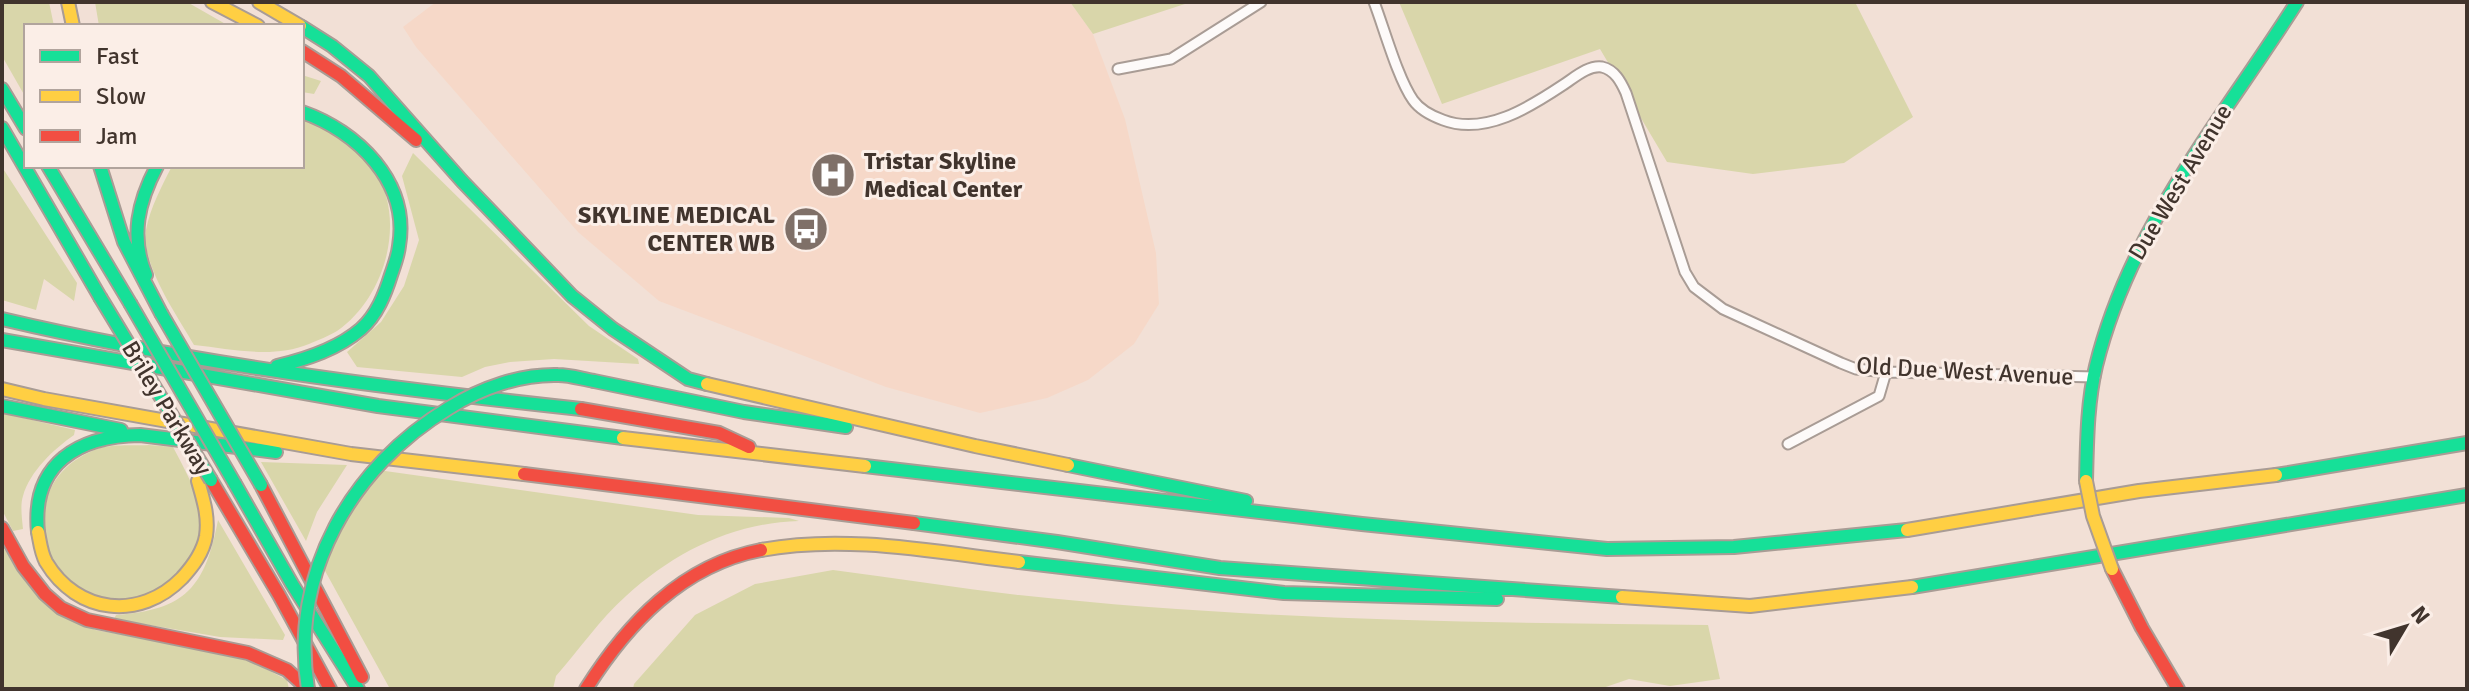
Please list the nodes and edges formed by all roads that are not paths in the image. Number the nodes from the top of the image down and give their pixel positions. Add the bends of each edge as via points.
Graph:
1 (68, 2) edge
2 (212, 2) edge
3 (259, 2) edge
4 (1261, 2) edge
5 (1374, 2) edge
6 (2297, 2) edge
7 (73, 24) edge
8 (254, 24) edge
9 (296, 24) edge
10 (304, 29) edge
11 (304, 52) edge
12 (1118, 69) dead end
13 (2, 89) edge
14 (304, 113) edge
15 (24, 126) edge
16 (2, 128) edge
17 (24, 166) edge
18 (25, 168) edge
19 (49, 168) edge
20 (101, 168) edge
21 (156, 168) edge
22 (462, 181) junction
23 (161, 313) junction
24 (2, 319) edge
25 (2, 340) edge
26 (239, 364) junction
27 (1886, 372) junction
28 (2095, 377) junction
29 (2, 389) edge
30 (2, 406) edge
31 (162, 438) junction
32 (2467, 443) edge
33 (1788, 444) dead end
34 (975, 446) junction
35 (761, 453) junction
36 (351, 454) junction
37 (204, 480) junction
38 (2467, 495) edge
39 (1362, 524) junction
40 (2, 528) edge
41 (1652, 601) junction
42 (308, 689) edge
43 (330, 689) edge
44 (358, 689) edge
45 (368, 689) edge
46 (586, 689) edge
47 (2178, 689) edge

1 - 7 main road
2 - 8 main road
3 - 9 main road
4 - 12 street via 1171,59
5 - 27 street, Old Due West Avenue via 1413,100 1448,122 1466,126 1510,116 1585,70 1610,71 1626,93 1694,287 1723,309 1841,363
6 - 28 main road, Due West Avenue via 2158,211 2118,290
10 - 22 main road via 369,76
11 - 22 main road via 341,76
13 - 15 main road
14 - 26 main road via 361,145 389,181 400,242 388,284 363,329 297,362 275,367
16 - 17 main road, Briley Parkway, bridge
18 - 37 main road, Briley Parkway, bridge
19 - 44 main road, Briley Parkway, bridge
20 - 23 main road via 118,234
21 - 23 main road via 140,203 137,242
22 - 34 main road via 572,296 688,379
23 - 45 main road, bridge via 261,485
24 - 26 main road via 108,344
25 - 35 main road via 378,406
26 - 35 main road via 385,388 606,412 719,433
27 - 28 street, Old Due West Avenue
27 - 33 street via 1879,396
28 - 47 main road, Due West Avenue, bridge via 2086,420 2086,481 2093,516 2112,569
29 - 36 main road
30 - 31 main road
31 - 36 main road via 273,452
31 - 37 main road via 127,434 78,446 44,481 35,530 43,559 60,583 82,598 125,608 144,605 169,591 186,577 203,550 208,525
32 - 39 main road via 1933,527 1734,547 1607,549
34 - 39 main road
34 - 42 main road, bridge via 744,412 558,375 484,388 401,439 338,516 322,552 306,619 303,663
35 - 39 main road
36 - 41 main road via 642,487 1220,568
37 - 43 main road, Briley Parkway via 279,595
38 - 41 main road via 1835,597 1750,606
40 - 42 main road via 23,566 61,608 87,620 248,653 287,670
41 - 46 main road via 1284,593 897,547 794,544 741,554 678,585 633,624

